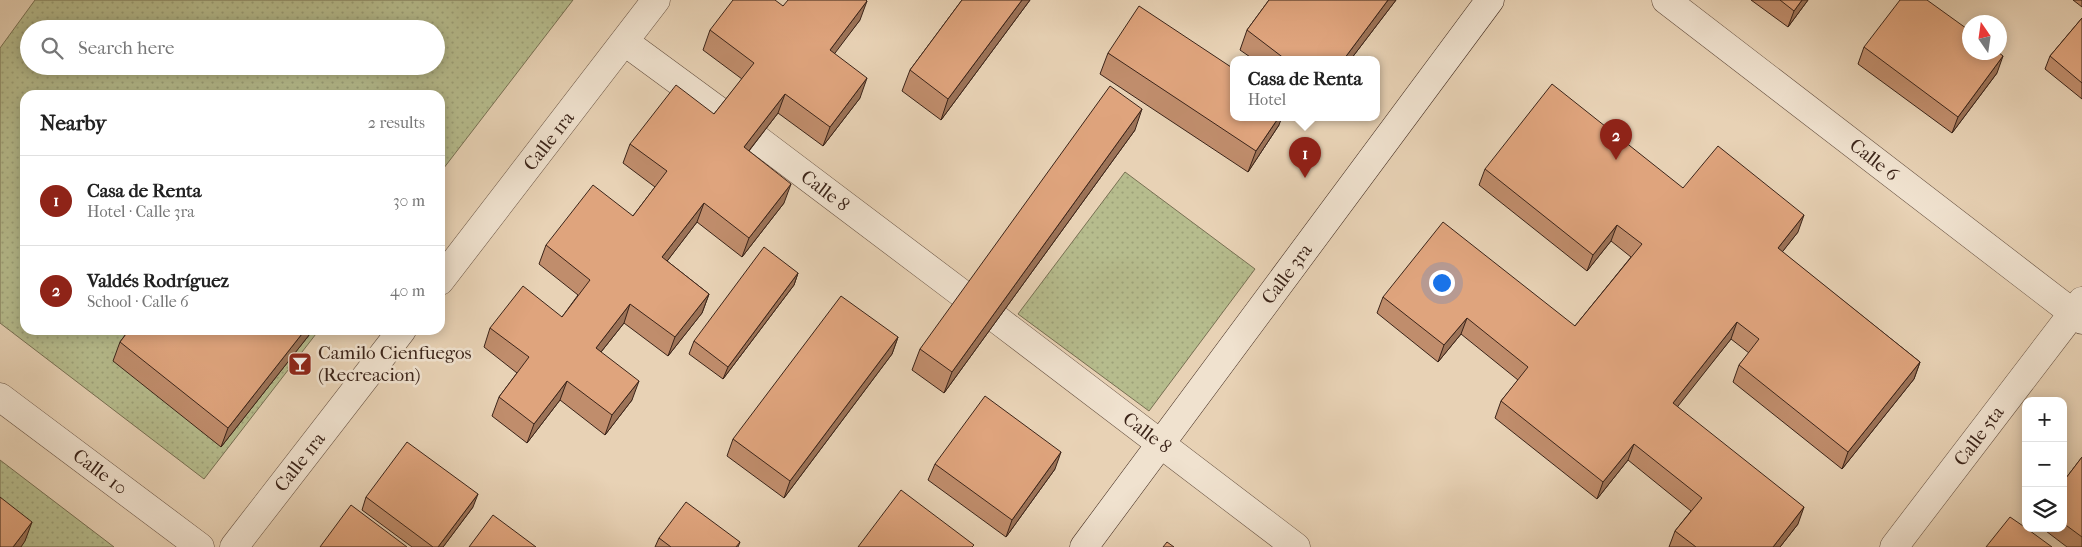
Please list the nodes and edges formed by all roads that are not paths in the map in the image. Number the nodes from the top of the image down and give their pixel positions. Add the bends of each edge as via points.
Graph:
1 (656, 0) edge
2 (1490, 0) edge
3 (1666, 0) edge
4 (625, 42) junction
5 (723, 114) edge
6 (757, 140) edge
7 (445, 275) edge
8 (965, 296) edge
9 (2079, 311) edge
10 (998, 320) edge
11 (398, 335) edge
12 (0, 397) edge
13 (1161, 443) junction
14 (200, 547) edge
15 (234, 547) edge
16 (1084, 547) edge
17 (1296, 547) edge
18 (1894, 547) edge

1 - 4 street, Calle 1ra
2 - 13 street, Calle 3ra
3 - 9 street, Calle 6
4 - 5 street
4 - 7 street, Calle 1ra
6 - 8 street, Calle 8
9 - 18 street, Calle 5ta
10 - 13 street, Calle 8
11 - 15 street, Calle 1ra
12 - 14 street, Calle 10
13 - 16 street, Calle 3ra
13 - 17 street, Calle 8

